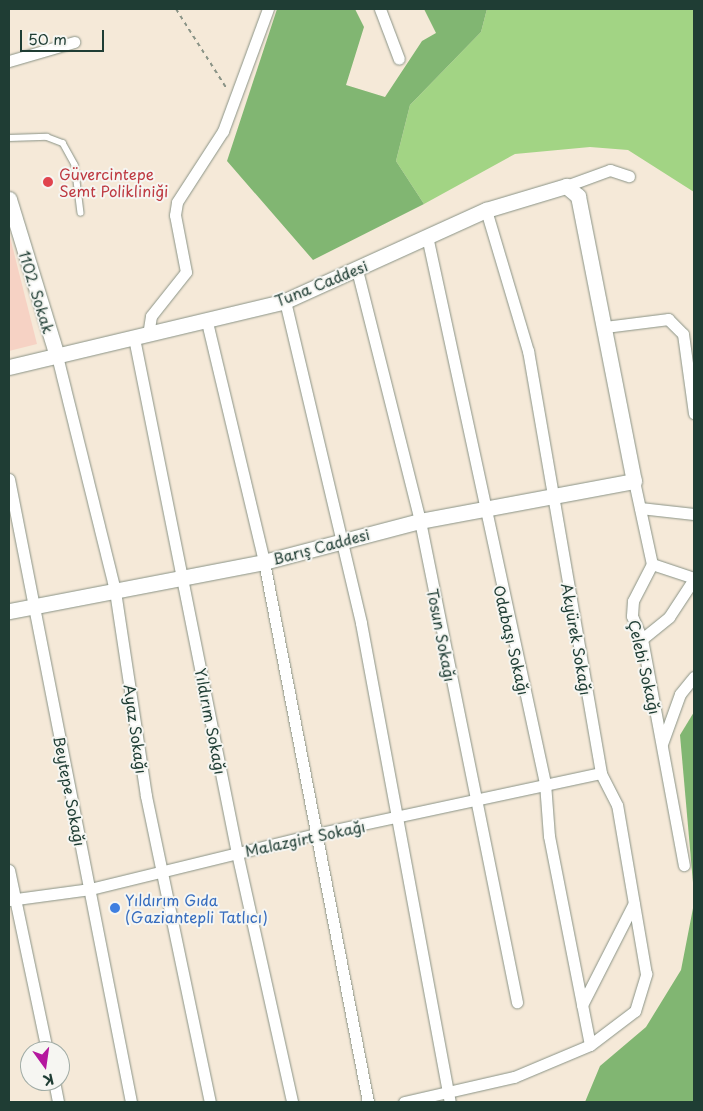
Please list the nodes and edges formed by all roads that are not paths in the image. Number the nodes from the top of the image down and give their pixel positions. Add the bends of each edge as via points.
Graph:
1 (268, 9) edge
2 (380, 9) edge
3 (74, 42) dead end
4 (399, 59) dead end
5 (9, 61) edge
6 (9, 138) edge
7 (629, 176) dead end
8 (566, 186) junction
9 (9, 199) edge
10 (486, 210) junction
11 (81, 213) dead end
12 (427, 236) junction
13 (357, 270) junction
14 (285, 300) junction
15 (207, 322) junction
16 (605, 327) junction
17 (141, 336) junction
18 (57, 356) junction
19 (9, 367) edge
20 (694, 413) edge
21 (9, 479) edge
22 (634, 481) junction
23 (551, 497) junction
24 (640, 508) junction
25 (483, 511) junction
26 (694, 514) edge
27 (420, 521) junction
28 (340, 539) junction
29 (264, 562) junction
30 (652, 564) junction
31 (182, 578) junction
32 (694, 578) edge
33 (115, 591) junction
34 (35, 607) junction
35 (9, 611) edge
36 (642, 639) junction
37 (694, 677) edge
38 (662, 744) junction
39 (601, 773) junction
40 (545, 783) junction
41 (473, 800) junction
42 (396, 819) junction
43 (316, 834) junction
44 (237, 853) junction
45 (684, 865) dead end
46 (9, 870) edge
47 (161, 871) junction
48 (90, 889) junction
49 (12, 899) edge
50 (634, 903) junction
51 (516, 1002) dead end
52 (582, 1005) junction
53 (46, 1041) edge
54 (590, 1045) junction
55 (449, 1097) edge
56 (131, 1102) edge
57 (210, 1102) edge
58 (292, 1102) edge
59 (368, 1102) edge
60 (404, 1102) edge

1 - 17 street via 223,131 177,202 175,216 186,272 151,316
2 - 4 street
3 - 5 street
6 - 11 lane via 47,137 63,143 75,165
7 - 8 street via 610,170
8 - 10 street, Tuna Caddesi
8 - 16 street via 578,196
9 - 18 street, 1102. Sokak
10 - 12 street, Tuna Caddesi
10 - 23 street, Akyürek Sokağı via 521,316
12 - 13 street, Tuna Caddesi
12 - 25 street, Odabaşı Sokağı
13 - 14 street, Tuna Caddesi
13 - 27 street, Tosun Sokağı
14 - 15 street, Tuna Caddesi
14 - 28 street
15 - 17 street, Tuna Caddesi
15 - 29 street
16 - 20 street via 668,319 683,334
16 - 22 street
17 - 18 street, Tuna Caddesi
17 - 31 street, Yıldırım Sokağı
18 - 19 street, Tuna Caddesi
18 - 33 street, Ayaz Sokağı
21 - 34 street, Beytepe Sokağı
22 - 23 street, Barış Caddesi
22 - 24 street
23 - 25 street, Barış Caddesi
23 - 39 street, Akyürek Sokağı
24 - 26 street
24 - 30 street
25 - 27 street, Barış Caddesi
25 - 40 street, Odabaşı Sokağı
27 - 28 street, Barış Caddesi
27 - 41 street, Tosun Sokağı
28 - 29 street, Barış Caddesi
28 - 42 street via 361,623
29 - 31 street, Barış Caddesi
29 - 43 street
30 - 32 street
30 - 36 street, Çelebi Sokağı via 633,601 632,616
31 - 33 street, Barış Caddesi
31 - 44 street, Yıldırım Sokağı
32 - 36 street via 669,617
33 - 34 street, Barış Caddesi
33 - 47 street, Ayaz Sokağı
34 - 35 street, Barış Caddesi
34 - 48 street, Beytepe Sokağı
36 - 38 street, Çelebi Sokağı
37 - 38 street, Çelebi Sokağı via 680,694
38 - 45 street, Çelebi Sokağı
39 - 40 street, Malazgirt Sokağı
39 - 50 street, Akyürek Sokağı via 617,805
40 - 41 street, Malazgirt Sokağı
40 - 52 street, Odabaşı Sokağı via 549,836
41 - 42 street, Malazgirt Sokağı
41 - 51 street, Tosun Sokağı
42 - 43 street, Malazgirt Sokağı
42 - 55 street
43 - 44 street, Malazgirt Sokağı
43 - 59 street
44 - 47 street, Malazgirt Sokağı
44 - 58 street, Yıldırım Sokağı
46 - 49 street
47 - 48 street, Malazgirt Sokağı
47 - 57 street, Ayaz Sokağı
48 - 49 street, Malazgirt Sokağı
48 - 56 street, Beytepe Sokağı
49 - 53 street
50 - 52 street
50 - 54 street, Akyürek Sokağı via 646,974 644,991 635,1011
52 - 54 street, Odabaşı Sokağı
54 - 55 street, Akyürek Sokağı via 514,1077
55 - 60 street, Akyürek Sokağı

